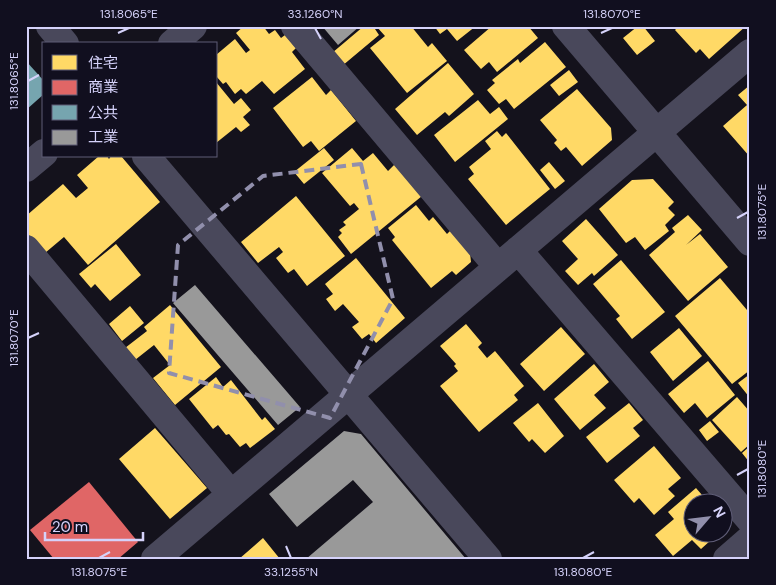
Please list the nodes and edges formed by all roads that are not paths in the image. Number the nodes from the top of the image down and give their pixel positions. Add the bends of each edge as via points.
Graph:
1 (50, 26) edge
2 (193, 26) edge
3 (295, 26) edge
4 (566, 26) edge
5 (63, 42) edge
6 (174, 42) edge
7 (750, 53) edge
8 (656, 132) junction
9 (42, 155) edge
10 (148, 158) edge
11 (26, 168) edge
12 (750, 242) edge
13 (26, 249) edge
14 (508, 258) junction
15 (348, 394) junction
16 (231, 494) junction
17 (750, 520) edge
18 (750, 539) edge
19 (155, 559) edge
20 (488, 559) edge
21 (727, 559) edge

1 - 5 street
2 - 6 street
3 - 14 street
4 - 8 street
7 - 8 street
8 - 12 street
8 - 14 street
9 - 11 street
10 - 15 street
13 - 16 street
14 - 15 street
14 - 17 street
15 - 16 street
15 - 20 street
16 - 19 street
18 - 21 street

